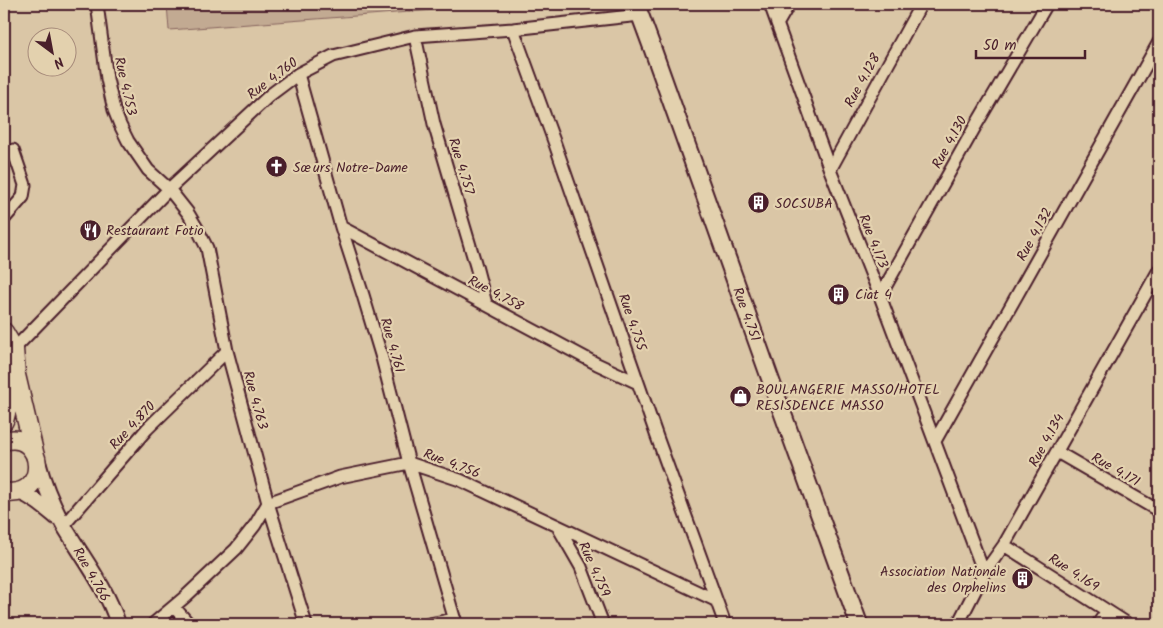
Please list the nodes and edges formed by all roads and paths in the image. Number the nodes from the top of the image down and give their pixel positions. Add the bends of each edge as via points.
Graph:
1 (97, 4) edge
2 (770, 4) edge
3 (789, 4) edge
4 (921, 4) edge
5 (1047, 4) edge
6 (638, 10) edge
7 (778, 23) junction
8 (513, 29) junction
9 (415, 36) junction
10 (1159, 42) edge
11 (298, 74) junction
12 (12, 150) dead end
13 (830, 170) junction
14 (169, 189) junction
15 (4, 219) edge
16 (341, 227) junction
17 (1159, 270) edge
18 (880, 296) junction
19 (486, 304) junction
20 (4, 332) edge
21 (14, 349) junction
22 (227, 351) junction
23 (16, 375) junction
24 (638, 383) junction
25 (4, 421) edge
26 (4, 441) edge
27 (935, 441) junction
28 (1057, 452) junction
29 (36, 456) junction
30 (409, 463) junction
31 (12, 492) edge
32 (4, 500) edge
33 (268, 503) junction
34 (1159, 512) edge
35 (64, 525) junction
36 (558, 526) junction
37 (1004, 545) junction
38 (984, 573) junction
39 (715, 600) junction
40 (174, 607) junction
41 (1107, 611) junction
42 (456, 622) edge
43 (118, 624) edge
44 (153, 624) edge
45 (188, 624) edge
46 (306, 624) edge
47 (429, 624) edge
48 (603, 624) edge
49 (725, 624) edge
50 (859, 624) edge
51 (958, 624) edge
52 (1098, 624) edge
53 (1128, 624) edge

1 - 14 street, Rue 4.753 via 114,110 128,142 148,170
2 - 7 street, Rue 4.173
3 - 7 street
4 - 13 street, Rue 4.128
5 - 18 street, Rue 4.130
6 - 8 street, Rue 4.760
6 - 50 main road, Rue 4.751
7 - 13 street, Rue 4.173
8 - 9 street, Rue 4.760
8 - 24 street, Rue 4.755
9 - 11 street, Rue 4.760 via 333,56
9 - 19 street, Rue 4.757 via 434,124
10 - 27 street, Rue 4.132
11 - 14 street, Rue 4.760 via 270,94
11 - 16 street, Rue 4.761
12 - 15 street via 25,184 23,197
13 - 18 street, Rue 4.173
14 - 21 street, Rue 4.760
14 - 22 street, Rue 4.763 via 188,213 207,248
16 - 19 street, Rue 4.758
16 - 30 street, Rue 4.761 via 382,358
17 - 28 street, Rue 4.134
18 - 27 street, Rue 4.173
19 - 24 street, Rue 4.758
20 - 21 main road
21 - 23 main road
22 - 33 street, Rue 4.763
22 - 35 street, Rue 4.870 via 147,429
23 - 25 main road
23 - 29 main road
24 - 39 street, Rue 4.755
26 - 29 main road via 23,442
27 - 38 street, Rue 4.173
28 - 34 street, Rue 4.171
28 - 37 street, Rue 4.134
29 - 31 main road via 38,468 32,483
29 - 35 street, Rue 4.766 via 44,485
30 - 33 street, Rue 4.756 via 340,477
30 - 36 street, Rue 4.756 via 460,480
30 - 42 street, Rue 4.761
31 - 32 main road
31 - 35 street, Rue 4.766 via 31,497
33 - 40 street via 236,549
33 - 46 street, Rue 4.763
35 - 43 street, Rue 4.766 via 103,589
36 - 39 street, Rue 4.756
36 - 48 street, Rue 4.759 via 582,567
37 - 38 street, Rue 4.134
37 - 41 street, Rue 4.169
38 - 51 street, Rue 4.134
39 - 49 street, Rue 4.755
40 - 44 street
40 - 45 street
41 - 52 street
41 - 53 street, Rue 4.169
42 - 47 street

